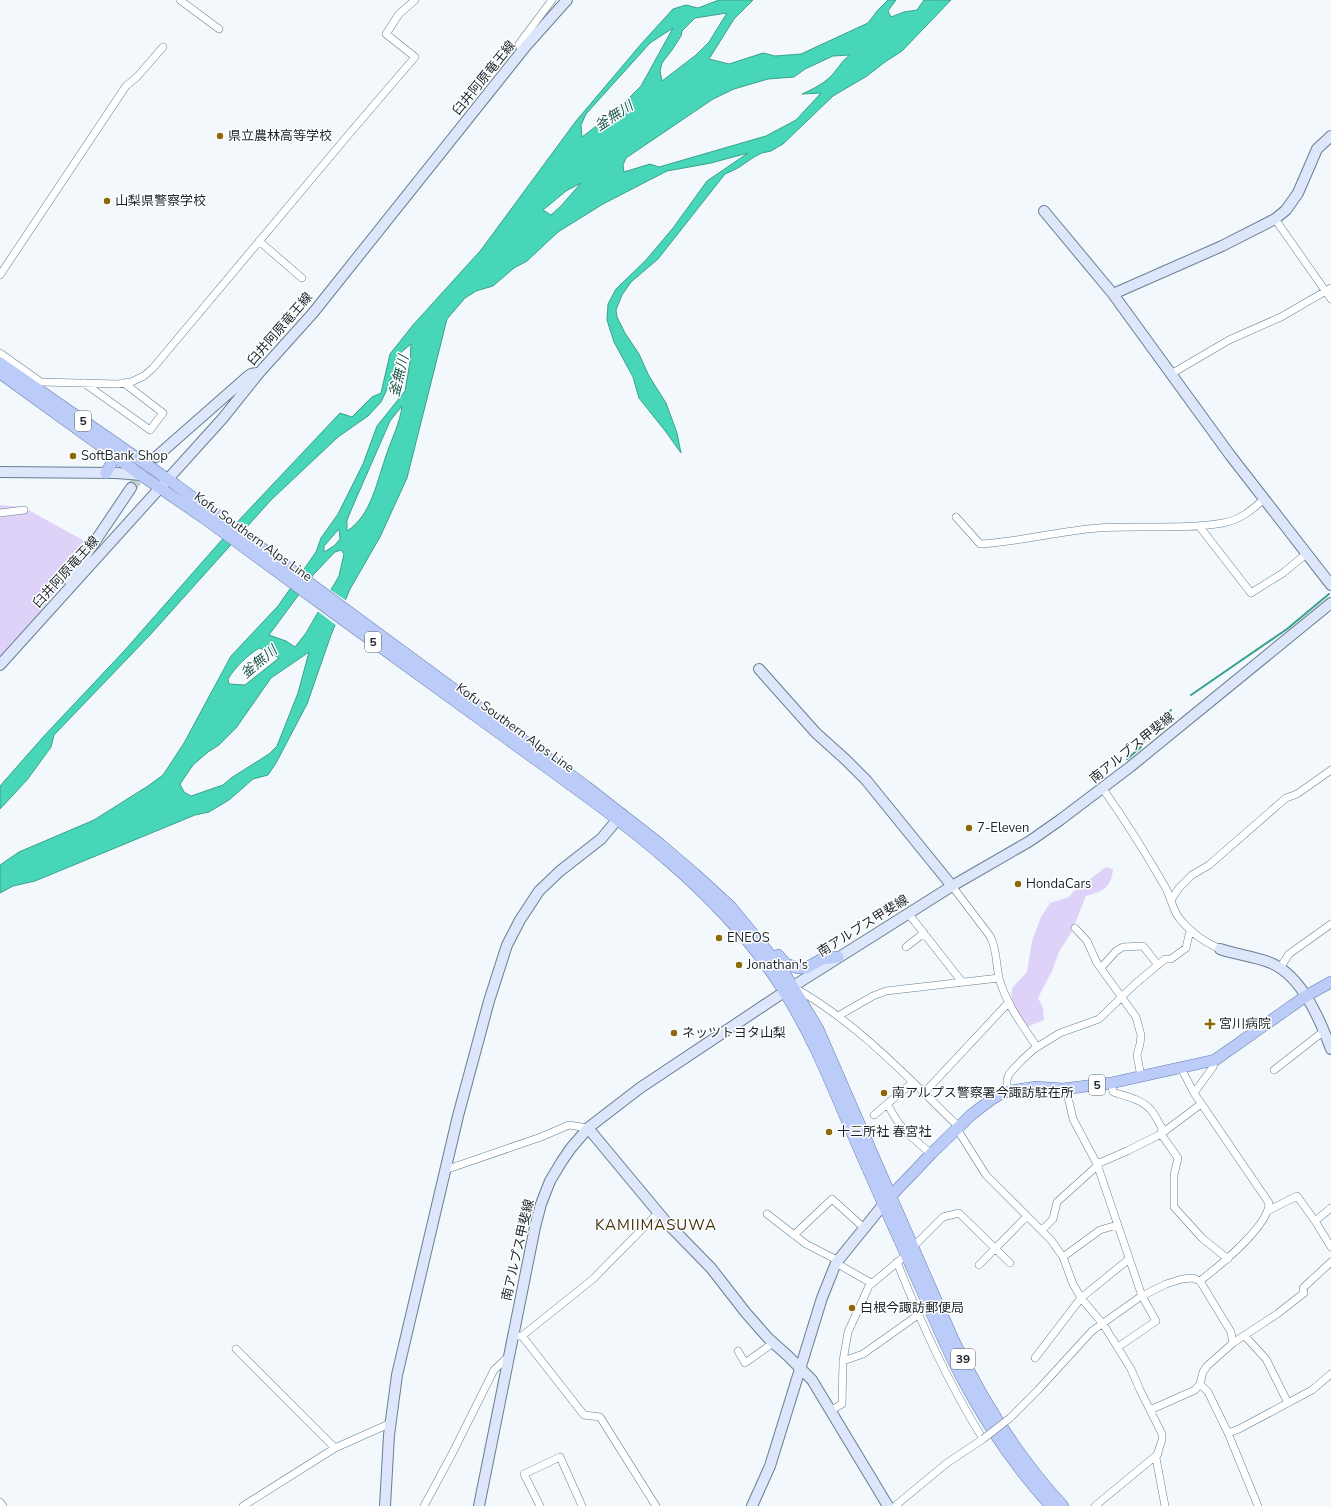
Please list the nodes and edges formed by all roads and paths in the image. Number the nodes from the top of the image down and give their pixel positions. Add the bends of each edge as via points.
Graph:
1 (180, 0) edge
2 (415, 0) edge
3 (552, 0) edge
4 (567, 0) edge
5 (219, 29) dead end
6 (163, 47) dead end
7 (522, 52) junction
8 (1331, 136) edge
9 (1044, 211) dead end
10 (1275, 219) junction
11 (259, 241) junction
12 (0, 275) edge
13 (302, 278) dead end
14 (1328, 290) edge
15 (1114, 294) junction
16 (1331, 299) edge
17 (0, 353) edge
18 (0, 363) edge
19 (0, 373) edge
20 (259, 373) junction
21 (1171, 374) junction
22 (84, 383) junction
23 (124, 383) junction
24 (112, 453) junction
25 (156, 457) tunnel mouth
26 (0, 472) edge
27 (106, 473) junction
28 (141, 475) junction
29 (168, 486) junction
30 (131, 488) tunnel mouth
31 (1264, 499) junction
32 (24, 510) dead end
33 (0, 513) edge
34 (956, 517) dead end
35 (1199, 526) junction
36 (1306, 554) junction
37 (1331, 585) edge
38 (56, 602) junction
39 (1331, 602) edge
40 (0, 665) edge
41 (759, 669) dead end
42 (1331, 770) edge
43 (1102, 789) junction
44 (620, 817) junction
45 (952, 886) junction
46 (1171, 900) junction
47 (908, 913) junction
48 (738, 915) junction
49 (1331, 924) edge
50 (1075, 928) dead end
51 (1190, 930) junction
52 (924, 933) junction
53 (906, 947) dead end
54 (1220, 949) joint
55 (838, 958) junction
56 (1158, 965) junction
57 (1101, 968) junction
58 (1280, 968) junction
59 (999, 978) junction
60 (962, 982) junction
61 (1331, 982) edge
62 (789, 989) junction
63 (1306, 996) junction
64 (1121, 998) junction
65 (1009, 1002) junction
66 (838, 1016) junction
67 (1324, 1031) junction
68 (1036, 1047) junction
69 (1331, 1049) edge
70 (1214, 1060) junction
71 (1181, 1068) junction
72 (1274, 1070) dead end
73 (1141, 1077) junction
74 (913, 1082) junction
75 (1111, 1083) junction
76 (1066, 1088) junction
77 (1007, 1091) junction
78 (924, 1093) junction
79 (1194, 1093) junction
80 (887, 1104) junction
81 (1201, 1104) junction
82 (874, 1115) dead end
83 (588, 1128) junction
84 (958, 1128) junction
85 (1161, 1134) junction
86 (931, 1154) junction
87 (1097, 1165) junction
88 (445, 1170) junction
89 (890, 1196) junction
90 (883, 1205) junction
91 (1331, 1208) edge
92 (1269, 1210) junction
93 (658, 1213) junction
94 (767, 1214) dead end
95 (1027, 1216) junction
96 (1315, 1221) junction
97 (1117, 1225) junction
98 (864, 1228) junction
99 (1042, 1230) junction
100 (794, 1235) junction
101 (1331, 1247) edge
102 (995, 1248) junction
103 (905, 1254) junction
104 (1064, 1258) junction
105 (1129, 1259) junction
106 (1228, 1259) junction
107 (837, 1262) junction
108 (1331, 1262) edge
109 (1010, 1263) dead end
110 (979, 1265) dead end
111 (1200, 1281) junction
112 (871, 1283) junction
113 (1142, 1296) junction
114 (1082, 1298) junction
115 (918, 1315) junction
116 (1103, 1324) junction
117 (517, 1336) junction
118 (1244, 1336) junction
119 (774, 1343) junction
120 (1233, 1343) junction
121 (1118, 1347) junction
122 (236, 1349) dead end
123 (738, 1351) dead end
124 (509, 1356) junction
125 (1035, 1358) dead end
126 (843, 1361) junction
127 (801, 1369) junction
128 (1331, 1374) edge
129 (1200, 1384) junction
130 (1288, 1403) junction
131 (1150, 1410) junction
132 (830, 1411) junction
133 (391, 1423) junction
134 (1228, 1433) junction
135 (983, 1439) junction
136 (335, 1448) junction
137 (1158, 1454) junction
138 (0, 1502) edge
139 (3, 1506) edge
140 (243, 1506) edge
141 (385, 1506) edge
142 (424, 1506) edge
143 (479, 1506) edge
144 (540, 1506) edge
145 (582, 1506) edge
146 (656, 1506) edge
147 (752, 1506) edge
148 (888, 1506) edge
149 (895, 1506) edge
150 (1051, 1506) edge
151 (1063, 1506) edge
152 (1095, 1506) edge
153 (1165, 1506) edge
154 (1258, 1506) edge

1 - 5 street
2 - 11 street via 399,14 386,34 416,57
3 - 7 street via 519,44
4 - 7 street, 臼井阿原竜王線
6 - 12 street via 126,86
7 - 20 street, 臼井阿原竜王線 via 313,313
8 - 10 street via 1317,149 1298,193 1286,210
9 - 15 street
10 - 14 street
10 - 15 street via 1222,246
11 - 13 street
11 - 23 street via 153,368 144,376
14 - 16 street
14 - 21 street via 1282,317 1229,340
15 - 21 street
17 - 22 street via 41,382
18 - 29 main road, Kofu Southern Alps Line / 5
19 - 24 main road, Kofu Southern Alps Line / 5
20 - 25 street via 247,377
20 - 29 street, 臼井阿原竜王線
21 - 31 street
22 - 23 street
22 - 23 street via 150,430 163,413
24 - 27 main road via 111,464
24 - 28 main road, Kofu Southern Alps Line / 5
26 - 27 street
27 - 28 street
28 - 29 main road, Kofu Southern Alps Line / 5
29 - 38 street, 臼井阿原竜王線
29 - 44 main road, Kofu Southern Alps Line / 5
30 - 38 street
31 - 35 street via 1240,518
31 - 36 street
32 - 33 street
34 - 35 street via 980,544 1004,543 1098,528
35 - 36 street via 1251,593
36 - 37 street
38 - 40 street, 臼井阿原竜王線
39 - 43 street, 南アルプス甲斐線
41 - 45 street via 816,733 866,780
42 - 46 street via 1297,794 1286,798 1209,865 1192,875
43 - 45 street, 南アルプス甲斐線 via 1030,840
43 - 46 street via 1148,857
44 - 48 main road, Kofu Southern Alps Line / 5 via 695,874
44 - 62 main road, Kofu Southern Alps Line / 5 via 707,896
44 - 88 street via 601,839 539,891 507,945 489,1001
45 - 47 street, 南アルプス甲斐線
45 - 59 street via 990,936
46 - 51 street via 1178,917
47 - 52 street
47 - 55 street, 南アルプス甲斐線
48 - 55 main road via 791,967 806,968 822,959
48 - 62 main road, Kofu Southern Alps Line / 5 via 782,969
49 - 58 street via 1290,954
50 - 57 street via 1087,941
51 - 54 street
51 - 56 street via 1186,948
52 - 53 street
52 - 60 street
54 - 58 street via 1258,958
55 - 62 street, 南アルプス甲斐線
56 - 57 street via 1144,946 1123,947
56 - 64 street
57 - 64 street
58 - 63 street
59 - 60 street
59 - 65 street
60 - 66 street via 886,991
61 - 63 main road, 5
62 - 66 street via 812,997
62 - 83 street, 南アルプス甲斐線 via 640,1088
62 - 89 main road, Kofu Southern Alps Line / 5 via 818,1029 828,1049
62 - 90 main road, Kofu Southern Alps Line / 5
63 - 67 street
63 - 70 main road, 5
64 - 68 street via 1099,1019 1060,1033
64 - 73 street via 1136,1017 1141,1035 1137,1055
65 - 68 street
65 - 78 street
66 - 74 street via 865,1037
67 - 69 street
67 - 72 street
68 - 77 street via 1009,1074
70 - 71 main road, 5
70 - 79 street via 1214,1067
71 - 73 main road, 5
71 - 79 street
73 - 75 main road, 5
74 - 78 street
74 - 80 street
75 - 76 main road, 5
75 - 85 street via 1113,1092 1150,1109 1162,1128
76 - 77 main road, 5 via 1036,1087
76 - 87 street via 1074,1119
77 - 84 main road, 5 via 992,1099
78 - 84 street
79 - 81 street
80 - 82 street
80 - 86 street via 906,1132
81 - 85 street
81 - 92 street via 1269,1203
83 - 88 street via 569,1125
83 - 93 street
83 - 117 street, 南アルプス甲斐線 via 562,1161 541,1204
84 - 86 main road, 5
84 - 95 street via 986,1174
85 - 87 street
85 - 106 street via 1178,1158 1174,1175 1174,1207 1202,1238
86 - 89 main road, 5
87 - 97 street
87 - 99 street via 1057,1202 1053,1218
88 - 133 street via 397,1375
89 - 90 main road, 5
89 - 103 main road, 39
90 - 98 street
90 - 103 main road, 39
91 - 96 street
92 - 96 street via 1297,1196
92 - 106 street via 1265,1218
93 - 117 street via 593,1279
93 - 119 street via 711,1268 746,1313
94 - 100 street
95 - 99 street
95 - 102 street
96 - 101 street
97 - 104 street via 1100,1230
97 - 105 street
98 - 100 street via 832,1199
98 - 107 street
99 - 104 street
100 - 107 street
102 - 103 street via 959,1213 944,1217
102 - 109 street
102 - 110 street
103 - 112 street
103 - 115 street
103 - 150 main road, 39 via 962,1379 981,1412 1002,1445
103 - 151 main road, 39 via 988,1407 1030,1467
104 - 114 street via 1073,1284
105 - 113 street
105 - 114 street
106 - 111 street
107 - 112 street
107 - 127 street via 822,1298
108 - 118 street via 1303,1288 1304,1293
111 - 113 street via 1193,1278 1182,1279
111 - 120 street via 1230,1332
112 - 126 street via 848,1332
113 - 116 street
113 - 121 street via 1156,1321
114 - 116 street
114 - 125 street
115 - 126 street via 863,1354
115 - 135 street via 950,1383
116 - 121 street
116 - 135 street, bridge via 1092,1332 1010,1418
117 - 124 street, 南アルプス甲斐線
117 - 146 street via 584,1415 600,1417
118 - 120 street
118 - 130 street via 1266,1359
119 - 123 street via 745,1363
119 - 127 street
120 - 129 street via 1207,1366
121 - 131 street
122 - 136 street
124 - 142 street via 494,1370
124 - 143 street, 南アルプス甲斐線
126 - 132 street via 842,1404
127 - 132 street via 812,1380
127 - 147 street via 770,1466
128 - 130 street via 1312,1390
129 - 131 street via 1195,1390
129 - 134 street via 1208,1392
130 - 134 street
131 - 137 street via 1162,1434
132 - 148 street
133 - 136 street
133 - 141 street
134 - 154 street
135 - 149 street via 947,1463
136 - 140 street
137 - 152 street
137 - 153 street via 1156,1458
138 - 139 street
144 - 145 street via 524,1474 560,1457

